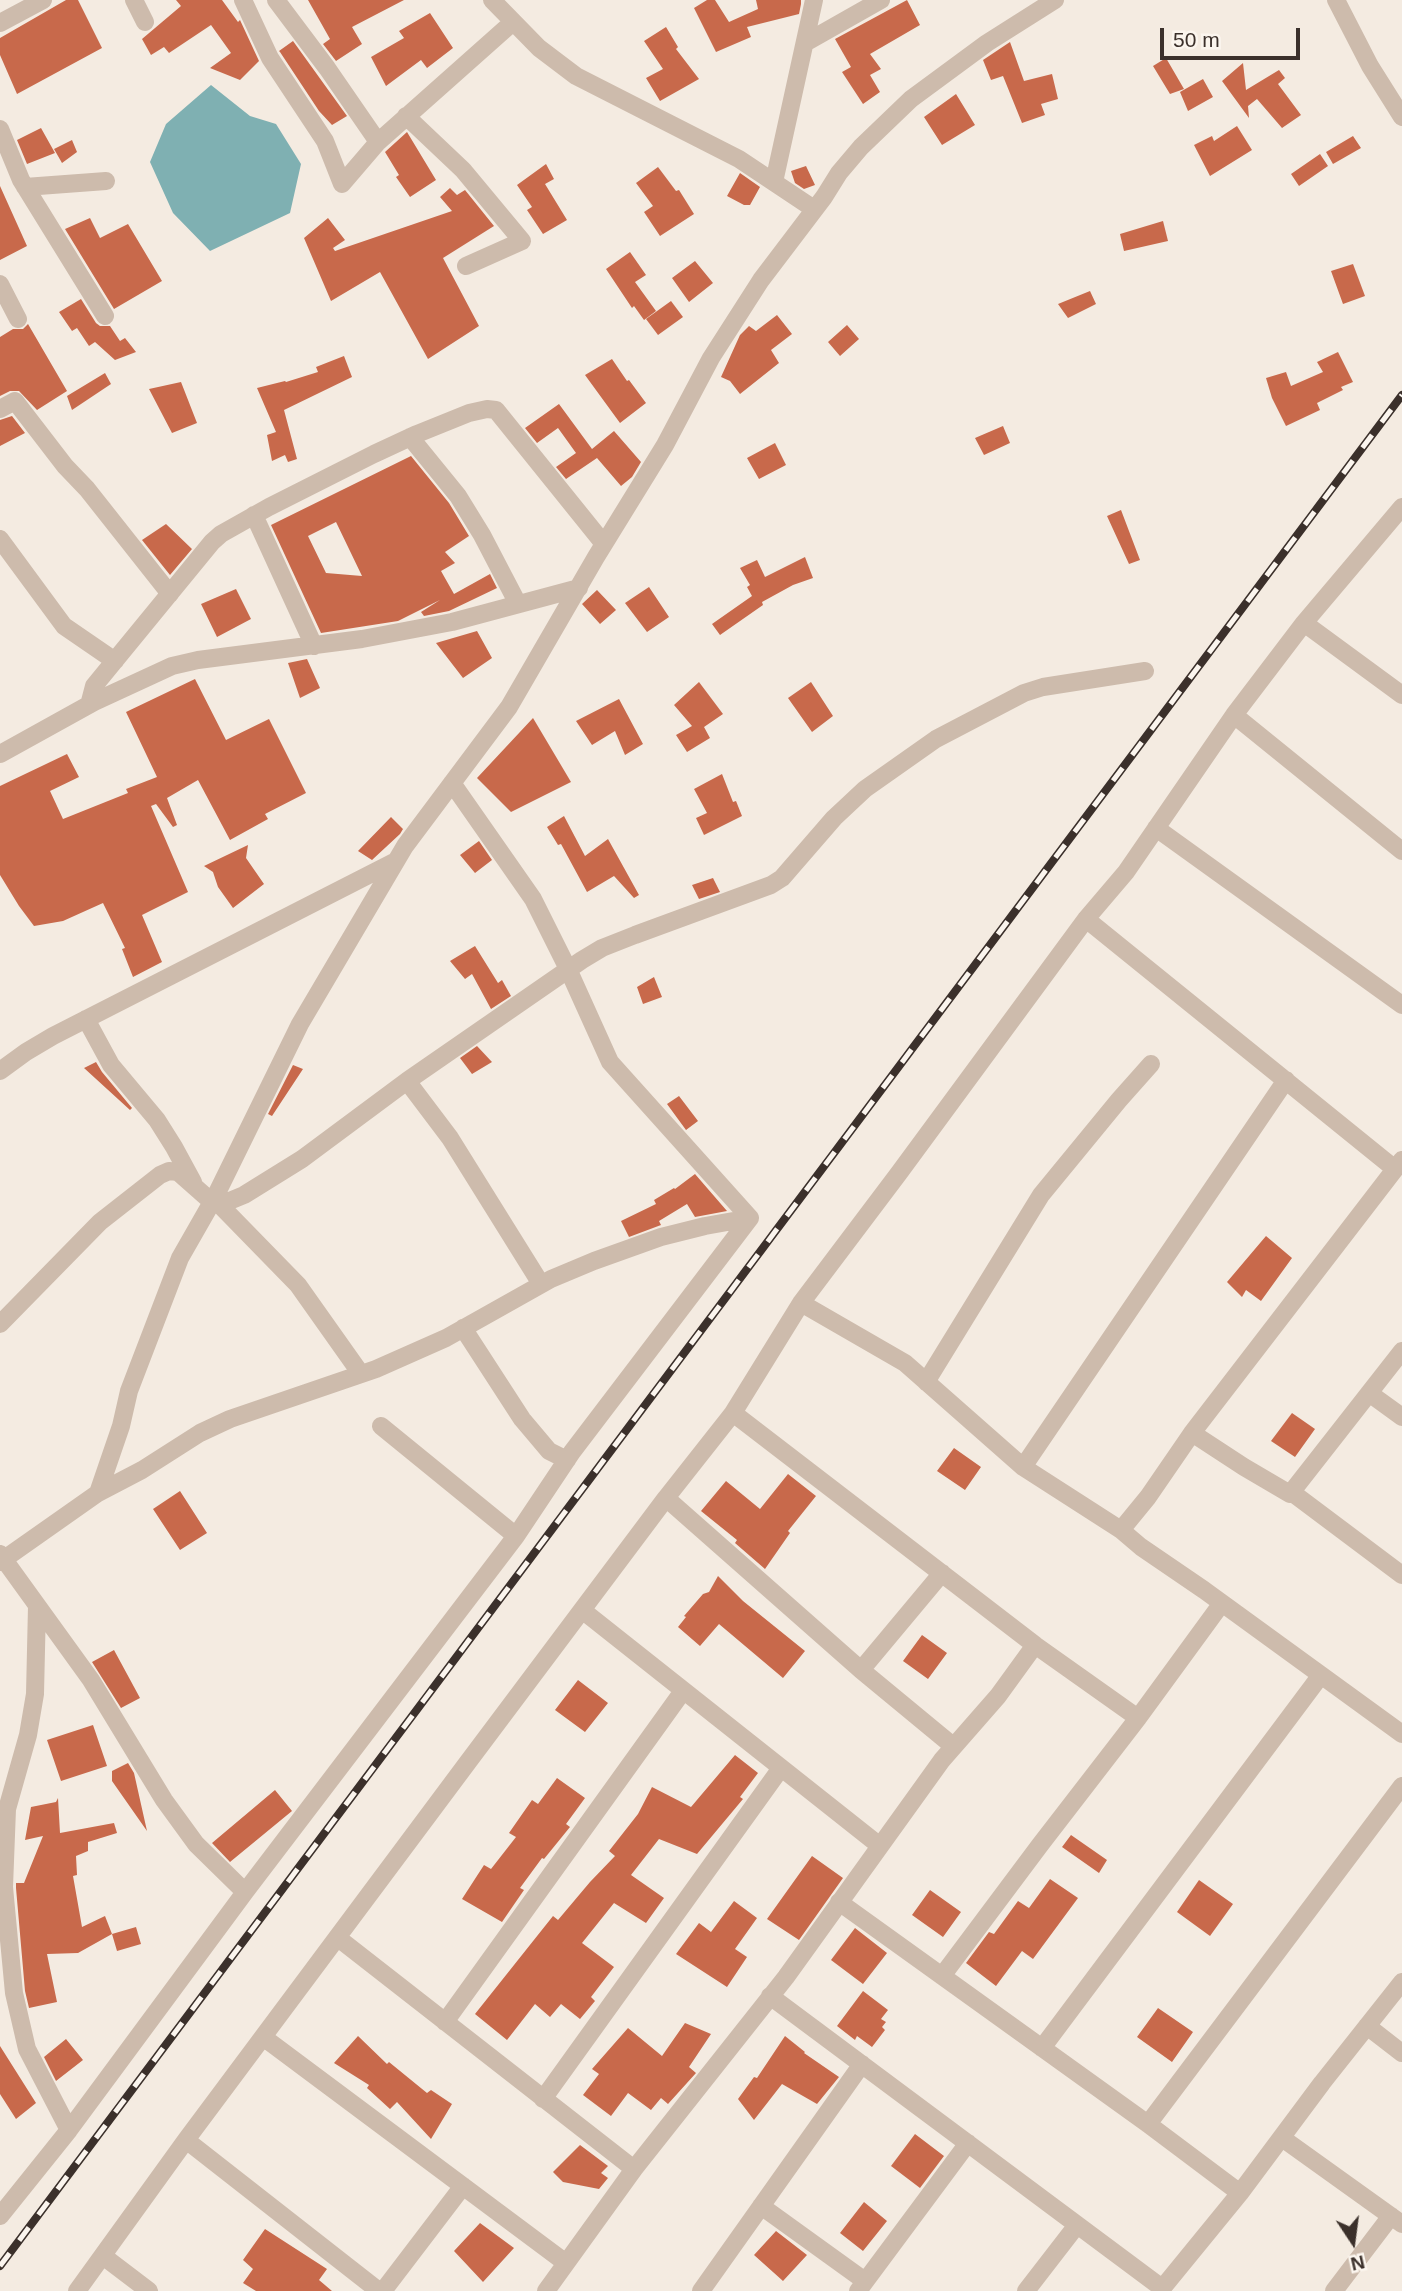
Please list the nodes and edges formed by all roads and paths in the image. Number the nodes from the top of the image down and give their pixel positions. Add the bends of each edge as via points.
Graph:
1 (43, 0) edge
2 (134, 0) edge
3 (243, 0) edge
4 (276, 0) edge
5 (492, 0) edge
6 (814, 0) edge
7 (881, 0) edge
8 (1055, 0) edge
9 (1336, 0) edge
10 (145, 22) dead end
11 (513, 22) junction
12 (0, 23) edge
13 (805, 43) junction
14 (405, 116) junction
15 (1402, 117) edge
16 (0, 129) edge
17 (378, 142) junction
18 (106, 181) dead end
19 (774, 182) junction
20 (25, 187) junction
21 (814, 209) junction
22 (466, 267) dead end
23 (0, 284) edge
24 (105, 316) dead end
25 (18, 319) dead end
26 (0, 409) edge
27 (410, 437) junction
28 (254, 515) junction
29 (1398, 519) edge
30 (0, 539) edge
31 (604, 544) junction
32 (579, 588) junction
33 (170, 594) junction
34 (517, 604) junction
35 (1304, 623) junction
36 (314, 646) junction
37 (114, 661) junction
38 (1145, 670) dead end
39 (1402, 695) edge
40 (89, 705) junction
41 (1234, 715) junction
42 (0, 754) edge
43 (452, 783) junction
44 (1156, 828) junction
45 (1402, 851) edge
46 (396, 860) junction
47 (1086, 919) junction
48 (568, 969) junction
49 (1402, 1005) edge
50 (86, 1019) junction
51 (1151, 1064) dead end
52 (0, 1071) edge
53 (1286, 1080) junction
54 (407, 1081) junction
55 (1399, 1164) edge
56 (197, 1188) junction
57 (214, 1202) junction
58 (750, 1219) junction
59 (541, 1284) junction
60 (801, 1303) junction
61 (0, 1324) edge
62 (463, 1328) junction
63 (1402, 1351) edge
64 (361, 1374) junction
65 (926, 1381) junction
66 (1369, 1393) junction
67 (733, 1413) junction
68 (1402, 1417) edge
69 (381, 1426) dead end
70 (1192, 1433) junction
71 (567, 1460) junction
72 (1023, 1466) junction
73 (98, 1493) junction
74 (1290, 1494) junction
75 (666, 1498) junction
76 (1121, 1530) junction
77 (516, 1536) junction
78 (1, 1559) edge
79 (942, 1573) junction
80 (1402, 1575) edge
81 (1223, 1603) junction
82 (37, 1606) junction
83 (582, 1611) junction
84 (1035, 1645) junction
85 (861, 1670) junction
86 (1321, 1675) junction
87 (683, 1691) junction
88 (1138, 1718) junction
89 (1402, 1734) edge
90 (953, 1746) junction
91 (781, 1768) junction
92 (1402, 1786) edge
93 (4, 1815) edge
94 (880, 1846) junction
95 (245, 1892) junction
96 (839, 1902) junction
97 (338, 1938) junction
98 (942, 1976) junction
99 (1402, 1982) edge
100 (770, 1996) junction
101 (445, 2022) junction
102 (1367, 2026) junction
103 (263, 2037) junction
104 (1042, 2048) junction
105 (1402, 2053) edge
106 (862, 2064) junction
107 (543, 2099) junction
108 (1148, 2124) junction
109 (69, 2130) junction
110 (1282, 2138) junction
111 (186, 2140) junction
112 (968, 2143) junction
113 (634, 2169) junction
114 (463, 2186) junction
115 (1240, 2193) junction
116 (761, 2206) junction
117 (0, 2216) edge
118 (1396, 2220) edge
119 (1077, 2225) junction
120 (103, 2256) junction
121 (566, 2263) junction
122 (862, 2286) edge
123 (1161, 2290) edge
124 (77, 2291) edge
125 (149, 2291) edge
126 (381, 2291) edge
127 (546, 2291) edge
128 (701, 2291) edge
129 (1026, 2291) edge
130 (1334, 2291) edge

1 - 12 street
2 - 10 street
3 - 17 street via 270,58 325,141 342,184
4 - 17 street
5 - 11 street
6 - 13 street
7 - 13 street
8 - 21 street via 911,99 860,148
9 - 15 street
11 - 14 street
11 - 19 street via 576,76 739,159
13 - 19 street
14 - 17 street
14 - 22 street via 463,170 522,240
16 - 20 street
18 - 20 street
19 - 21 street
20 - 24 street
21 - 31 street via 711,358
23 - 25 street
26 - 33 street via 15,401
27 - 28 street
27 - 31 street via 469,414 496,410
27 - 34 street via 458,496
28 - 33 street via 212,542
28 - 36 street
29 - 35 street
30 - 37 street via 64,626
31 - 32 street
32 - 34 street
32 - 43 street via 509,707
33 - 37 street
34 - 36 street via 452,622
35 - 39 street
35 - 41 street
36 - 40 street via 172,666
37 - 40 street via 94,686
38 - 48 street via 1042,687 990,710 936,739 865,789 771,885 635,934
40 - 42 street
41 - 44 street
41 - 45 street
43 - 46 street
43 - 48 street via 533,899
44 - 47 street
44 - 49 street
46 - 50 street
46 - 57 street via 300,1024
47 - 53 street
47 - 60 street
48 - 54 street
48 - 58 street via 610,1062
50 - 52 street
50 - 56 street via 111,1066 157,1120
51 - 65 street via 1041,1195
53 - 55 street
53 - 72 street
54 - 57 street via 244,1195
54 - 59 street via 450,1138
55 - 70 street
56 - 57 street
56 - 61 street via 178,1172 160,1175 100,1222
57 - 64 street via 298,1285
57 - 73 street via 180,1258 129,1391
58 - 59 street via 661,1237
58 - 71 street
59 - 62 street
60 - 65 street via 905,1363
60 - 67 street
62 - 64 street
62 - 71 street via 522,1419 549,1451
63 - 66 street
64 - 73 street via 200,1433
65 - 72 street
66 - 68 street
66 - 74 street
67 - 75 street
67 - 79 street
69 - 77 street
70 - 74 street
70 - 76 street
71 - 77 street
72 - 76 street
73 - 78 street
74 - 80 street
75 - 83 street
75 - 85 street
76 - 81 street
77 - 95 street
78 - 82 street
79 - 84 street
79 - 85 street
81 - 86 street
81 - 88 street
82 - 93 street via 35,1694
82 - 95 street via 91,1680 196,1844
83 - 87 street
83 - 97 street
84 - 88 street
84 - 90 street
85 - 90 street
86 - 89 street
86 - 104 street
87 - 91 street
87 - 101 street
88 - 98 street
90 - 94 street
91 - 94 street
91 - 107 street
92 - 108 street
93 - 109 street via 4,1887 14,1993 27,2049
94 - 96 street
95 - 109 street
96 - 98 street
96 - 100 street
97 - 101 street
97 - 103 street
98 - 104 street
99 - 102 street
100 - 106 street
100 - 113 street
101 - 107 street
102 - 105 street
102 - 110 street
103 - 111 street
103 - 114 street
104 - 108 street
106 - 112 street
106 - 116 street
107 - 113 street
108 - 115 street
109 - 117 street
110 - 115 street
110 - 118 street
111 - 120 street
111 - 126 street
112 - 119 street
112 - 122 street
113 - 121 street
114 - 121 street
114 - 126 street
115 - 123 street
116 - 122 street
116 - 128 street
118 - 130 street
119 - 123 street
119 - 129 street
120 - 124 street
120 - 125 street
121 - 127 street

